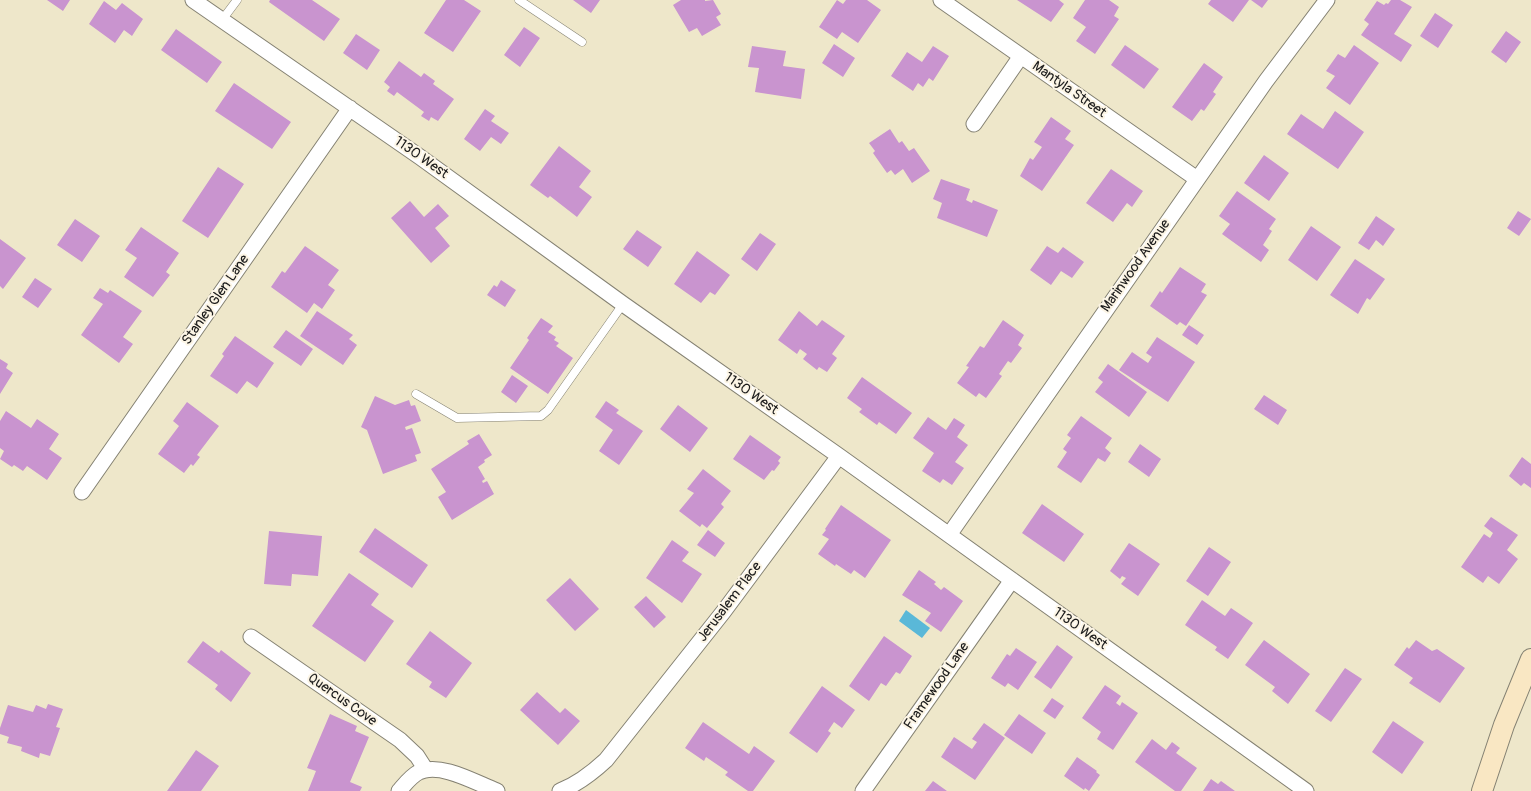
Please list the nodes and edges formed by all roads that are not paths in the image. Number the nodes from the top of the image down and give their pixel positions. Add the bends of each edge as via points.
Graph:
1 (193, 0) edge
2 (237, 0) edge
3 (519, 0) edge
4 (941, 0) edge
5 (1327, 0) edge
6 (222, 20) junction
7 (582, 42) dead end
8 (1021, 56) junction
9 (350, 108) junction
10 (974, 124) dead end
11 (1197, 179) junction
12 (623, 304) junction
13 (416, 394) dead end
14 (839, 456) junction
15 (82, 492) dead end
16 (949, 535) junction
17 (1012, 580) junction
18 (251, 637) dead end
19 (1531, 659) edge
20 (426, 770) junction
21 (399, 791) edge
22 (497, 791) edge
23 (560, 791) edge
24 (863, 791) edge
25 (1306, 791) edge
26 (1482, 791) edge

1 - 6 street, 1130 West
2 - 6 lane
3 - 7 lane
4 - 8 street, Mantyla Street
5 - 11 street, Marinwood Avenue
6 - 9 street, 1130 West
8 - 10 street
8 - 11 street, Mantyla Street
9 - 12 street, 1130 West
9 - 15 street, Stanley Glen Lane
11 - 16 street, Marinwood Avenue
12 - 13 lane via 541,416 457,418
12 - 14 street, 1130 West
14 - 16 street, 1130 West
14 - 23 street, Jerusalem Place via 606,760 588,776
16 - 17 street, 1130 West
17 - 24 street, Framewood Lane
17 - 25 street, 1130 West
18 - 20 street, Quercus Cove via 400,740
19 - 26 street
20 - 21 street via 410,778
20 - 22 street via 455,774

